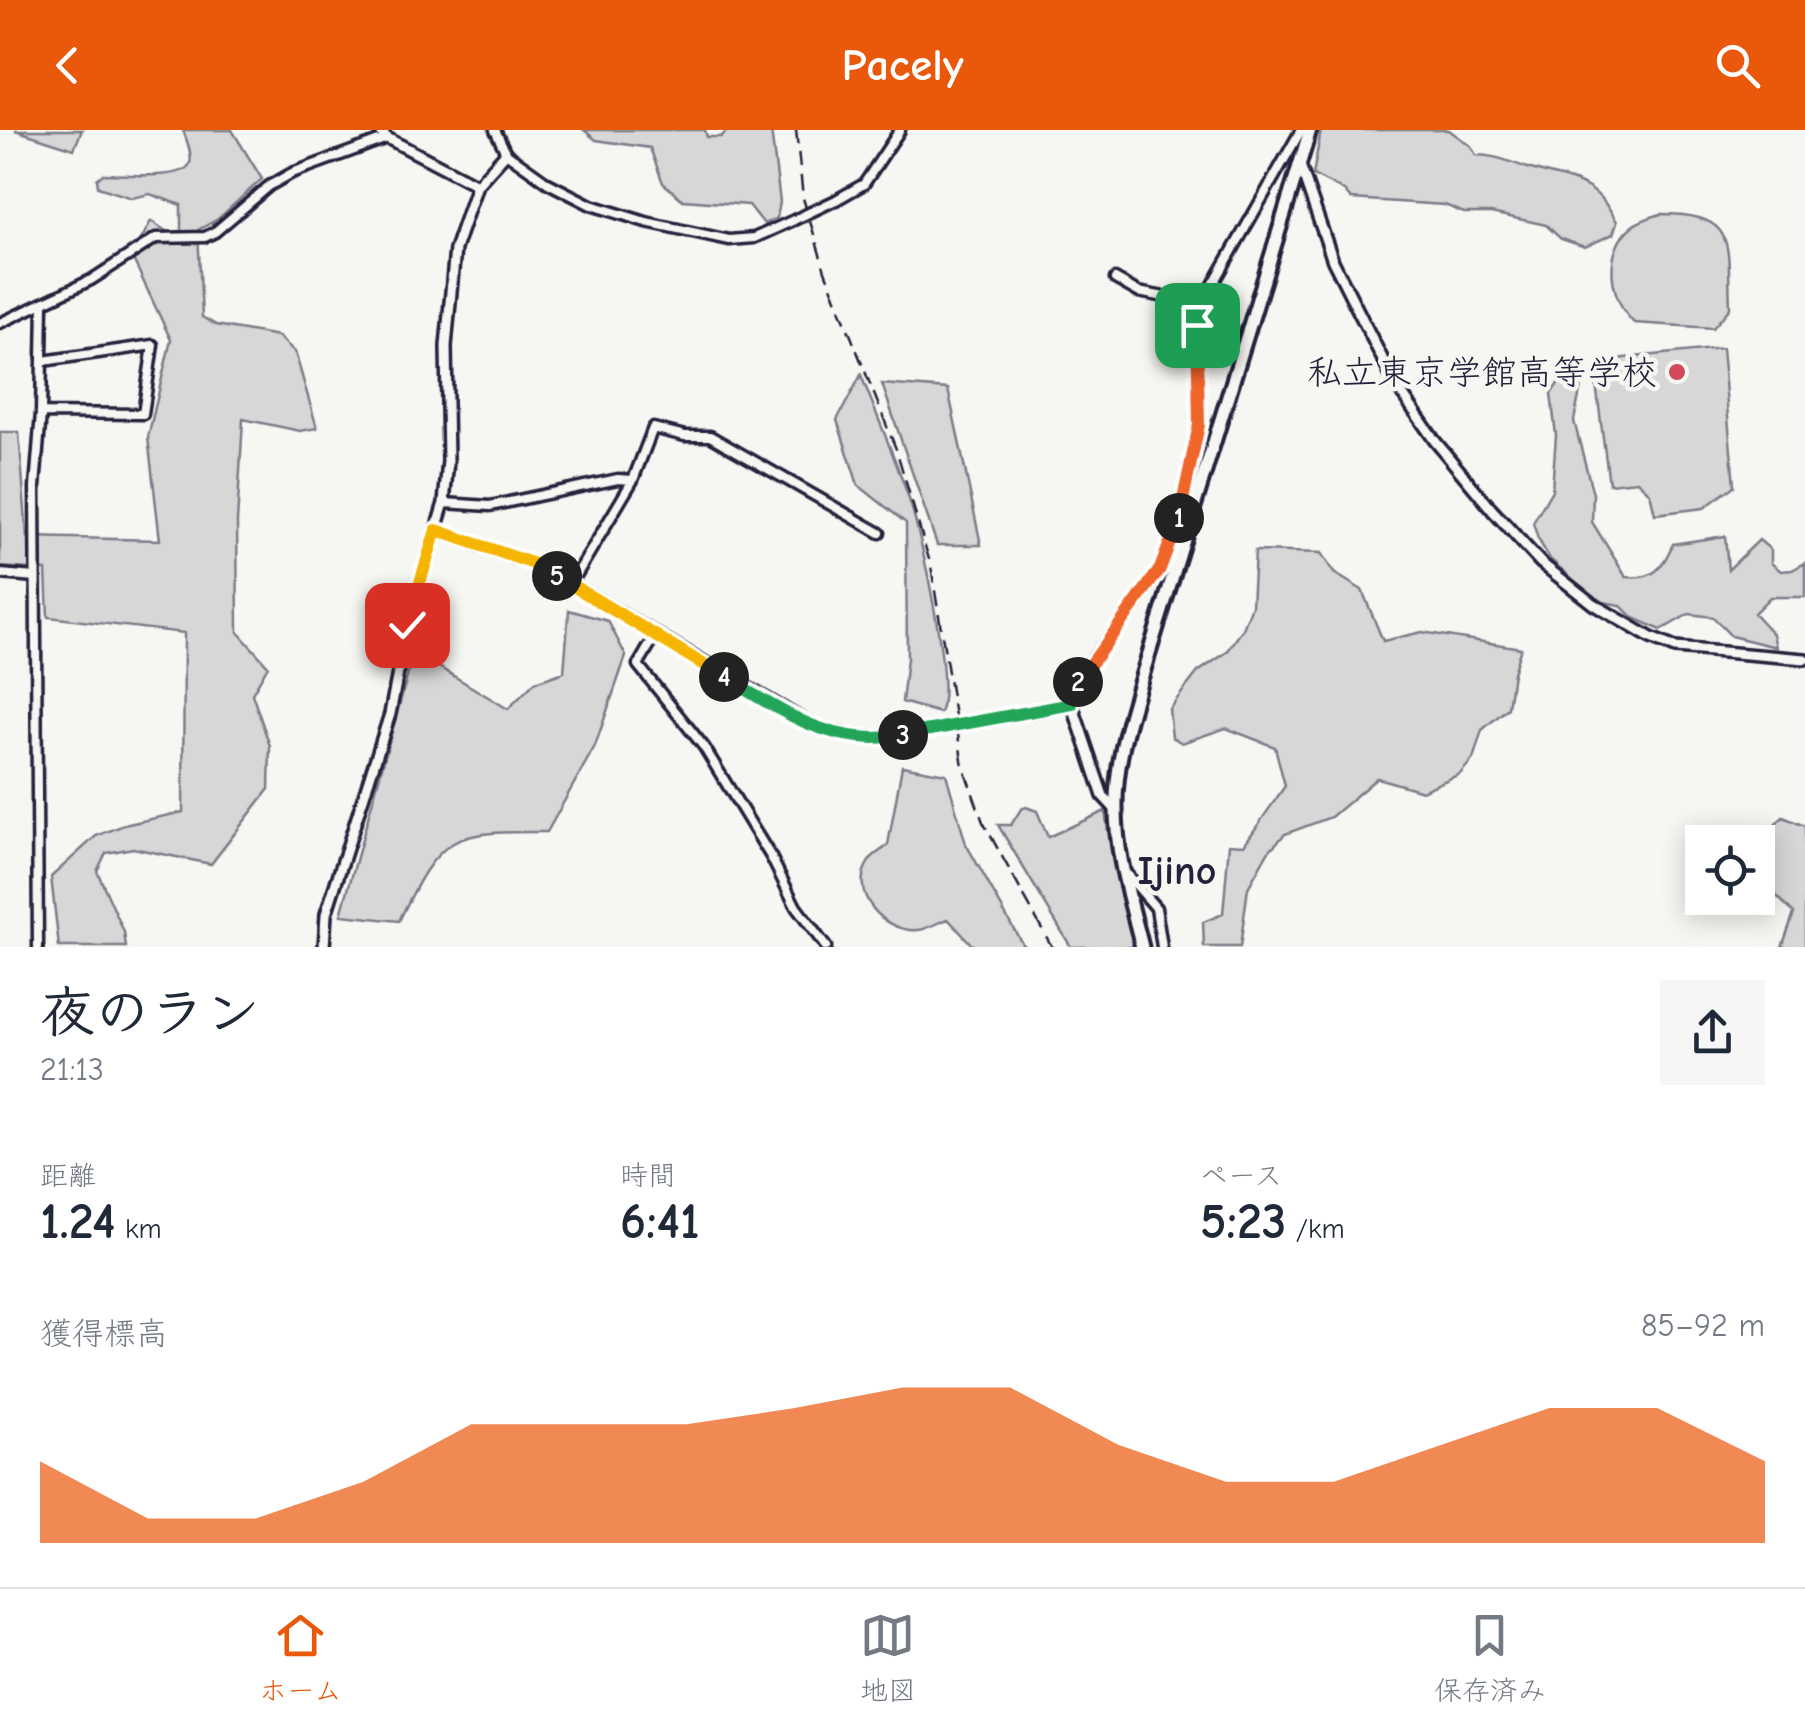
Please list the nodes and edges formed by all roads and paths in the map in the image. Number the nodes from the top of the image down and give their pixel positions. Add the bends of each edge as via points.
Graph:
1 (495, 130) edge
2 (900, 130) edge
3 (1301, 130) edge
4 (1310, 130) edge
5 (383, 134) edge
6 (1301, 144) junction
7 (506, 154) junction
8 (1299, 162) junction
9 (478, 185) junction
10 (1114, 279) dead end
11 (42, 304) junction
12 (1202, 304) junction
13 (0, 324) edge
14 (42, 361) junction
15 (41, 413) junction
16 (633, 480) junction
17 (444, 503) junction
18 (436, 530) junction
19 (880, 534) dead end
20 (0, 574) edge
21 (35, 577) junction
22 (572, 584) junction
23 (655, 636) junction
24 (1805, 659) edge
25 (1072, 704) junction
26 (1116, 810) junction
27 (1124, 870) junction
28 (38, 947) edge
29 (324, 947) edge
30 (826, 947) edge
31 (1142, 947) edge
32 (1162, 947) edge

1 - 7 street
2 - 7 street, bridge via 864,184 754,238 730,240 591,206
3 - 6 street
4 - 6 highway
5 - 9 street
5 - 11 street via 382,142 292,173 215,232 156,238 118,266
6 - 8 highway
6 - 12 street
7 - 9 street
8 - 24 street via 1333,261 1394,382 1492,512 1541,563 1593,604 1676,648
8 - 26 highway via 1130,714
9 - 17 street via 453,268
10 - 12 street via 1138,292
11 - 13 street
11 - 14 street
12 - 25 street via 1199,425 1167,556 1080,679
14 - 15 street
14 - 15 street via 154,345 142,414
15 - 21 street
16 - 17 street via 490,506
16 - 19 street via 653,428 710,436
16 - 22 street
17 - 18 street
18 - 22 street
18 - 29 street via 407,625 390,714 326,914
20 - 21 street
21 - 28 street
22 - 23 street
23 - 25 street, bridge via 782,711 848,738 876,740
23 - 30 street via 638,665 704,747
25 - 26 street via 1102,796
26 - 27 highway
27 - 31 highway
27 - 32 street via 1156,908

